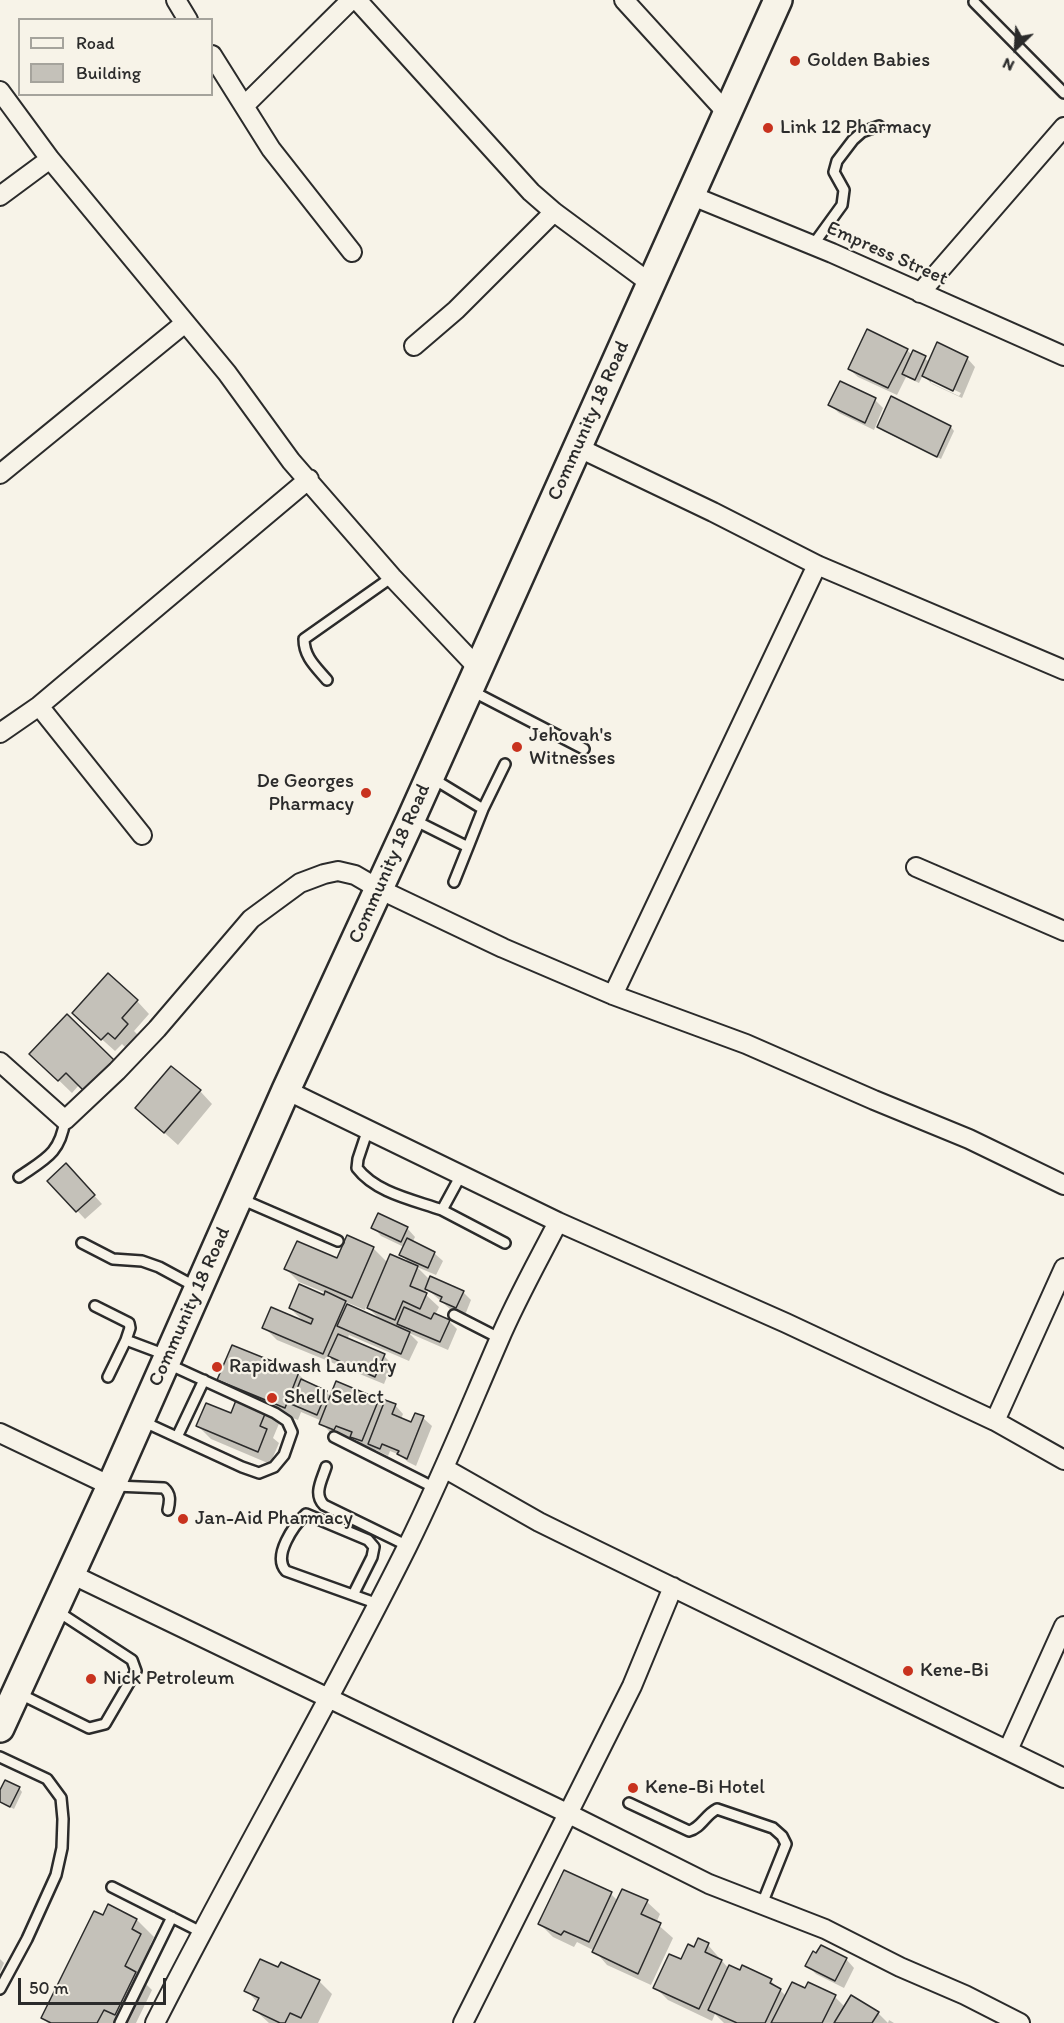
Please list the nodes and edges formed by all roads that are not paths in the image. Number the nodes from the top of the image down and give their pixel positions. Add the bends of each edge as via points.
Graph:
1 (176, 0) edge
2 (351, 0) edge
3 (357, 0) edge
4 (624, 0) edge
5 (778, 0) edge
6 (974, 2) dead end
7 (188, 18) edge
8 (213, 57) edge
9 (0, 91) edge
10 (1064, 93) edge
11 (244, 106) junction
12 (727, 113) junction
13 (879, 126) dead end
14 (1064, 127) edge
15 (50, 159) junction
16 (690, 195) junction
17 (0, 196) edge
18 (554, 212) junction
19 (813, 245) junction
20 (352, 252) dead end
21 (650, 283) junction
22 (920, 293) junction
23 (185, 323) junction
24 (414, 346) dead end
25 (1064, 356) edge
26 (577, 447) junction
27 (0, 474) edge
28 (309, 479) junction
29 (817, 565) junction
30 (392, 577) junction
31 (1064, 670) edge
32 (473, 679) junction
33 (327, 680) dead end
34 (39, 706) junction
35 (0, 733) edge
36 (584, 749) dead end
37 (505, 764) dead end
38 (430, 776) junction
39 (483, 809) junction
40 (411, 819) junction
41 (142, 835) dead end
42 (468, 847) junction
43 (916, 867) dead end
44 (454, 882) dead end
45 (379, 889) junction
46 (1064, 931) edge
47 (613, 995) junction
48 (0, 1062) edge
49 (286, 1090) junction
50 (64, 1120) junction
51 (368, 1129) junction
52 (461, 1175) junction
53 (19, 1178) dead end
54 (1064, 1185) edge
55 (238, 1198) junction
56 (442, 1210) junction
57 (558, 1222) junction
58 (338, 1241) dead end
59 (82, 1243) dead end
60 (505, 1243) dead end
61 (1064, 1268) edge
62 (199, 1288) junction
63 (95, 1306) dead end
64 (454, 1316) dead end
65 (499, 1338) junction
66 (126, 1340) junction
67 (167, 1359) junction
68 (108, 1377) dead end
69 (204, 1380) junction
70 (140, 1420) junction
71 (995, 1421) junction
72 (0, 1433) edge
73 (177, 1437) junction
74 (334, 1437) dead end
75 (1064, 1460) edge
76 (326, 1467) dead end
77 (444, 1468) junction
78 (111, 1486) junction
79 (435, 1488) junction
80 (168, 1510) dead end
81 (408, 1546) junction
82 (71, 1574) junction
83 (673, 1587) junction
84 (353, 1595) junction
85 (378, 1604) junction
86 (55, 1610) junction
87 (1064, 1626) edge
88 (17, 1692) junction
89 (329, 1699) junction
90 (0, 1728) edge
91 (1008, 1750) junction
92 (0, 1756) edge
93 (1064, 1778) edge
94 (628, 1803) dead end
95 (569, 1814) junction
96 (112, 1887) dead end
97 (762, 1904) junction
98 (172, 1917) junction
99 (201, 1932) junction
100 (0, 1989) edge
101 (120, 2023) edge
102 (155, 2023) edge
103 (464, 2023) edge
104 (1020, 2023) edge

1 - 7 street
2 - 11 street
3 - 18 street via 531,192
4 - 12 street
5 - 12 main road, Community 18 Road
6 - 10 lane
8 - 11 street
9 - 15 street
11 - 20 street via 271,149
12 - 16 main road, Community 18 Road
13 - 19 lane via 862,132 837,161 834,172 844,190 842,205
14 - 22 street
15 - 17 street
15 - 23 street
16 - 19 street, Empress Street
16 - 21 main road, Community 18 Road
18 - 21 street
18 - 24 street via 456,310
19 - 22 street, Empress Street
21 - 26 main road, Community 18 Road
22 - 25 street, Empress Street
23 - 27 street
23 - 28 street
26 - 29 street
26 - 32 main road, Community 18 Road
28 - 30 street
28 - 34 street
29 - 31 street
29 - 47 street
30 - 32 street
30 - 33 lane via 304,639 307,657
32 - 36 lane
32 - 38 main road, Community 18 Road
34 - 35 street
34 - 41 street
37 - 39 lane
38 - 39 lane
38 - 40 main road, Community 18 Road
39 - 42 lane
40 - 42 lane
40 - 45 main road, Community 18 Road
42 - 44 lane
43 - 46 street
45 - 47 street
45 - 49 main road, Community 18 Road
45 - 50 street via 355,875 338,871 300,883 251,919 157,1029
47 - 54 street via 746,1044 969,1139
48 - 50 street
49 - 51 street
49 - 55 main road, Community 18 Road
50 - 53 lane via 62,1137 53,1153
51 - 52 street
51 - 56 lane via 357,1168 364,1177 374,1185
52 - 56 lane
52 - 57 street
55 - 58 lane
55 - 62 main road, Community 18 Road
56 - 60 lane
57 - 65 street
57 - 71 street
59 - 62 lane via 113,1259 159,1267
61 - 71 street
62 - 67 main road, Community 18 Road
63 - 66 lane via 129,1323
64 - 65 lane
65 - 77 street
66 - 67 lane
66 - 68 lane
67 - 69 lane
67 - 70 main road, Community 18 Road
69 - 73 lane
69 - 73 lane via 287,1421 292,1432 284,1455 274,1467 260,1473
70 - 73 lane
70 - 78 main road, Community 18 Road
71 - 75 street
72 - 78 street
74 - 79 lane
76 - 81 lane via 318,1491 324,1505
77 - 79 street
77 - 83 street via 539,1522
78 - 80 lane via 164,1488 170,1498
78 - 82 main road, Community 18 Road
79 - 81 street
81 - 85 street
82 - 86 main road, Community 18 Road
82 - 89 street
83 - 91 street
83 - 95 street via 632,1686
84 - 84 lane via 286,1571 282,1566 285,1545 306,1514 368,1540 374,1547
84 - 85 lane
85 - 89 street
86 - 88 main road, Community 18 Road
86 - 88 lane via 132,1660 136,1671 105,1724 89,1728
87 - 91 street
88 - 90 main road, Community 18 Road
89 - 95 street
89 - 99 street
91 - 93 street
92 - 100 lane via 46,1779 61,1798 63,1819 56,1875
94 - 97 lane via 689,1831 717,1809 773,1828 786,1844
95 - 97 street via 709,1884
95 - 103 street
96 - 98 lane
97 - 104 street via 825,1929
98 - 99 lane
98 - 101 lane
99 - 102 street

